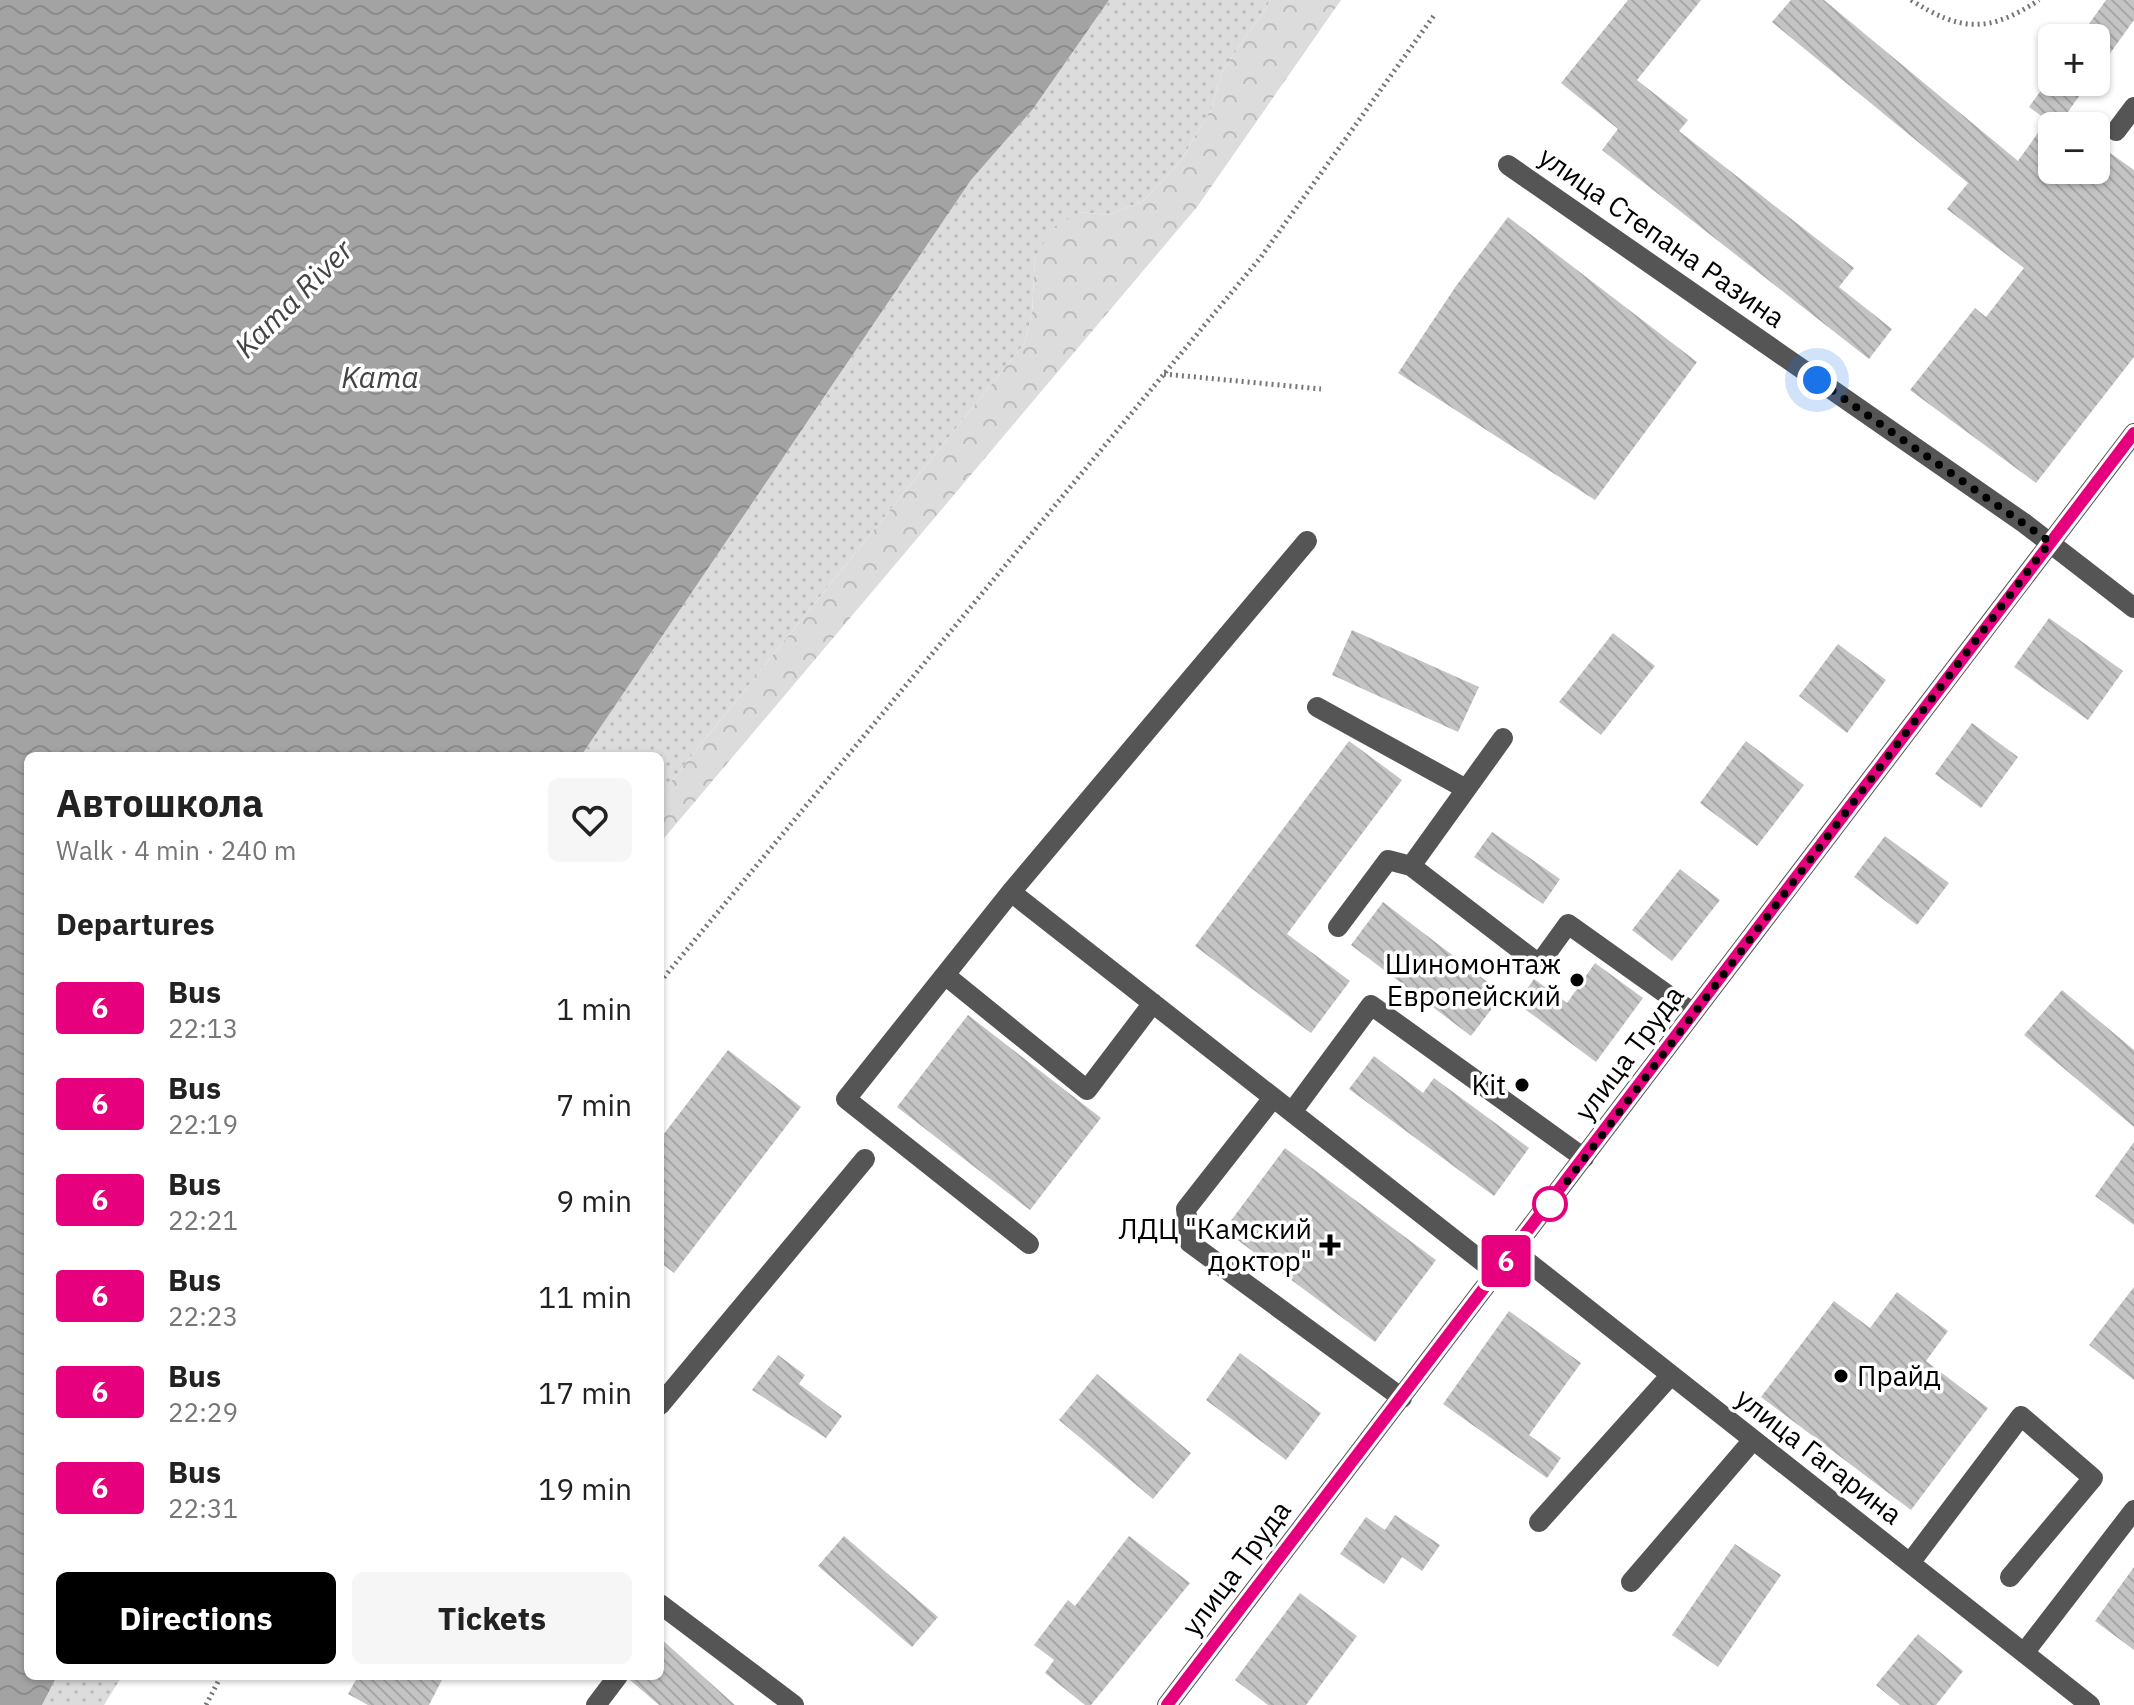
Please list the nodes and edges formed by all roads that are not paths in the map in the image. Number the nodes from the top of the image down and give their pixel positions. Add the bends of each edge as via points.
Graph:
1 (2134, 107) edge
2 (2116, 131) dead end
3 (1508, 165) dead end
4 (2134, 433) edge
5 (1307, 541) dead end
6 (2050, 542) junction
7 (2134, 608) edge
8 (1317, 707) dead end
9 (1503, 738) dead end
10 (1466, 789) junction
11 (1411, 866) junction
12 (1011, 892) junction
13 (1338, 927) dead end
14 (945, 975) junction
15 (1153, 1003) junction
16 (1693, 1013) junction
17 (1273, 1098) junction
18 (1292, 1112) junction
19 (1584, 1158) junction
20 (865, 1159) dead end
21 (1029, 1244) dead end
22 (1514, 1251) junction
23 (1497, 1273) junction
24 (1671, 1375) junction
25 (1402, 1398) junction
26 (664, 1400) edge
27 (1753, 1440) junction
28 (2134, 1510) edge
29 (1539, 1522) dead end
30 (1910, 1563) junction
31 (2010, 1577) dead end
32 (1631, 1582) dead end
33 (664, 1613) edge
34 (2024, 1653) junction
35 (615, 1680) edge
36 (596, 1705) edge
37 (794, 1705) edge
38 (1167, 1705) edge
39 (2090, 1705) edge

1 - 2 street
3 - 6 street, улица Степана Разина
4 - 6 street, улица Труда
5 - 12 street
6 - 7 street, улица Степана Разина
6 - 16 street, улица Труда
8 - 10 street
9 - 10 street
10 - 11 street
11 - 13 street via 1388,860
11 - 16 street via 1539,964 1568,924
12 - 14 street
12 - 15 street
14 - 15 street via 1087,1090
14 - 21 street via 846,1099
15 - 17 street
16 - 19 street, улица Труда
17 - 18 street
17 - 25 street via 1186,1209 1190,1243
18 - 19 street via 1371,1005
18 - 23 street
19 - 22 street, улица Труда
20 - 26 street
22 - 23 street, улица Труда
22 - 24 street, улица Гагарина
23 - 25 street, улица Труда
24 - 27 street, улица Гагарина
24 - 29 street
25 - 38 street, улица Труда
27 - 30 street, улица Гагарина
27 - 32 street
28 - 34 street
30 - 31 street via 2021,1416 2093,1478
30 - 34 street, улица Гагарина
33 - 37 street
34 - 39 street, улица Гагарина
35 - 36 street

